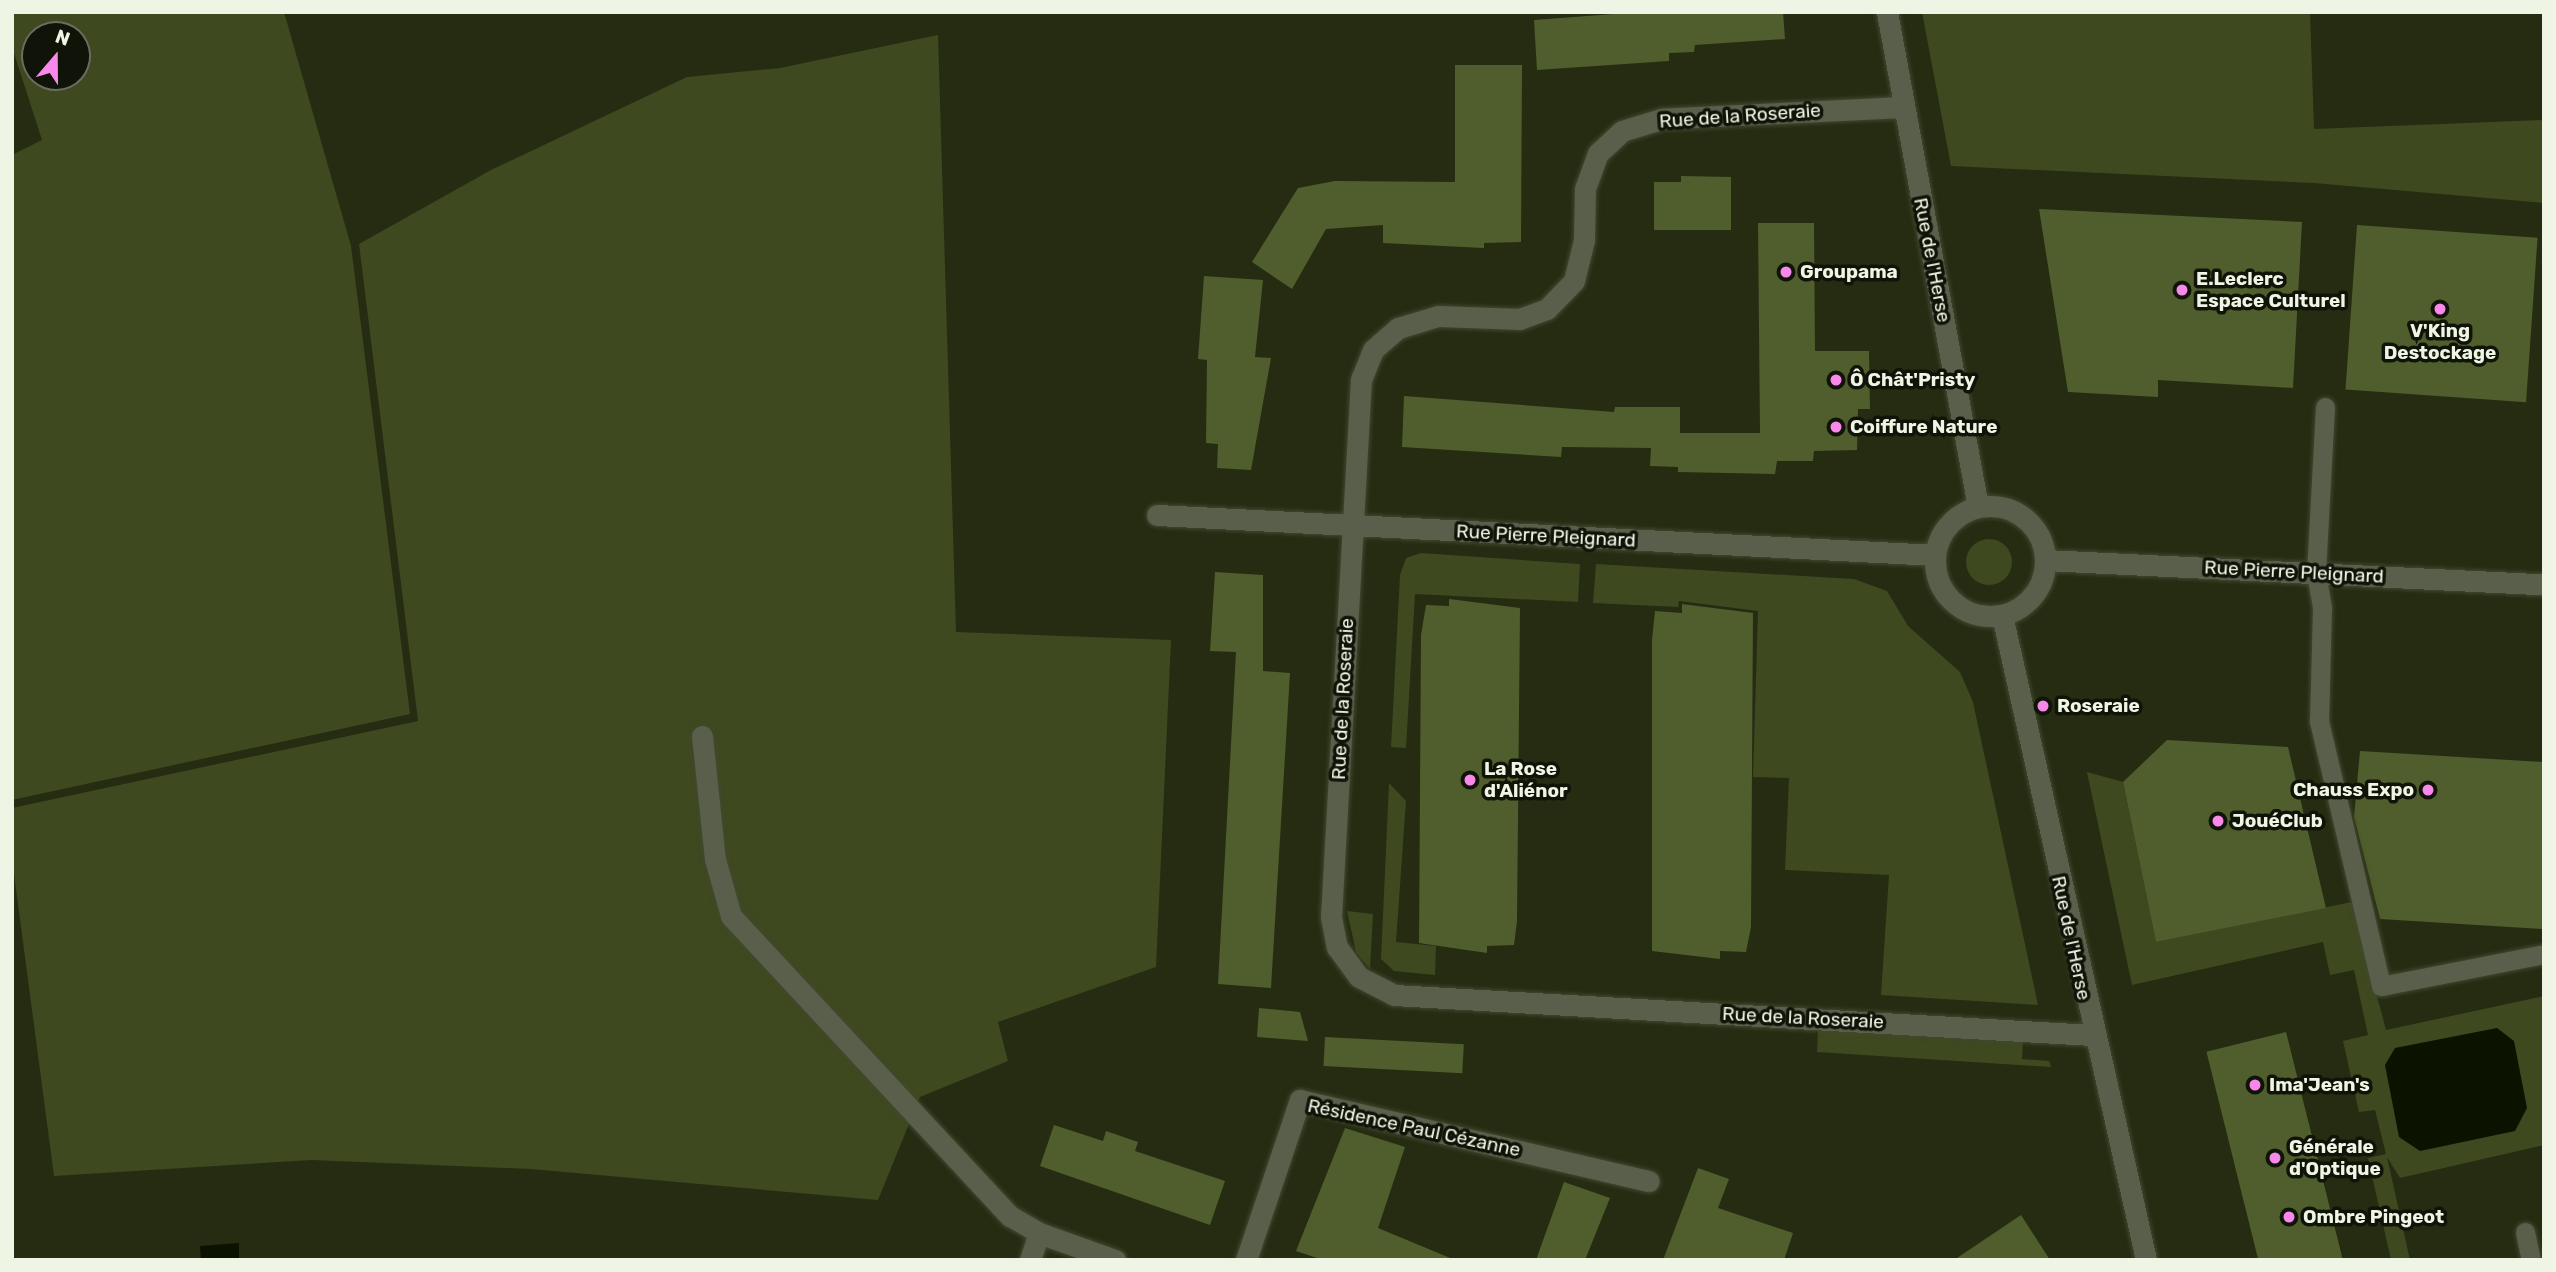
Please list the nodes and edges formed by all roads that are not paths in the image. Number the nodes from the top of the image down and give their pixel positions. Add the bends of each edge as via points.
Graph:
1 (1887, 12) edge
2 (1903, 107) junction
3 (2325, 407) dead end
4 (1978, 507) junction
5 (1157, 515) dead end
6 (1352, 527) junction
7 (1934, 555) junction
8 (2045, 560) junction
9 (2316, 573) junction
10 (2544, 584) edge
11 (2002, 615) junction
12 (702, 736) dead end
13 (2544, 954) edge
14 (2092, 1035) junction
15 (1649, 1181) dead end
16 (2525, 1232) dead end
17 (1039, 1233) junction
18 (1030, 1260) edge
19 (1115, 1260) edge
20 (1246, 1260) edge
21 (2146, 1260) edge
22 (2531, 1260) edge

1 - 2 street, Rue de l'Herse
2 - 4 street, Rue de l'Herse
2 - 6 street, Rue de la Roseraie via 1661,119 1622,131 1598,153 1585,188 1584,240 1574,281 1548,309 1520,319 1438,316 1398,328 1373,350 1362,379
3 - 9 lane
4 - 7 street via 1949,524
4 - 8 street via 2024,518
5 - 6 street, Rue Pierre Pleignard
6 - 7 street, Rue Pierre Pleignard
6 - 14 street, Rue de la Roseraie via 1331,916 1338,947 1359,977 1394,995
7 - 11 street via 1941,589 1952,602 1968,612
8 - 9 street, Rue Pierre Pleignard
8 - 11 street via 2034,595
9 - 10 street, Rue Pierre Pleignard
9 - 13 lane via 2322,607 2319,721 2381,986
11 - 14 street, Rue de l'Herse
12 - 17 street via 716,869 731,916 1010,1216
14 - 21 street, Rue de l'Herse
15 - 20 street, Résidence Paul Cézanne via 1300,1100
16 - 22 lane
17 - 18 street
17 - 19 street

